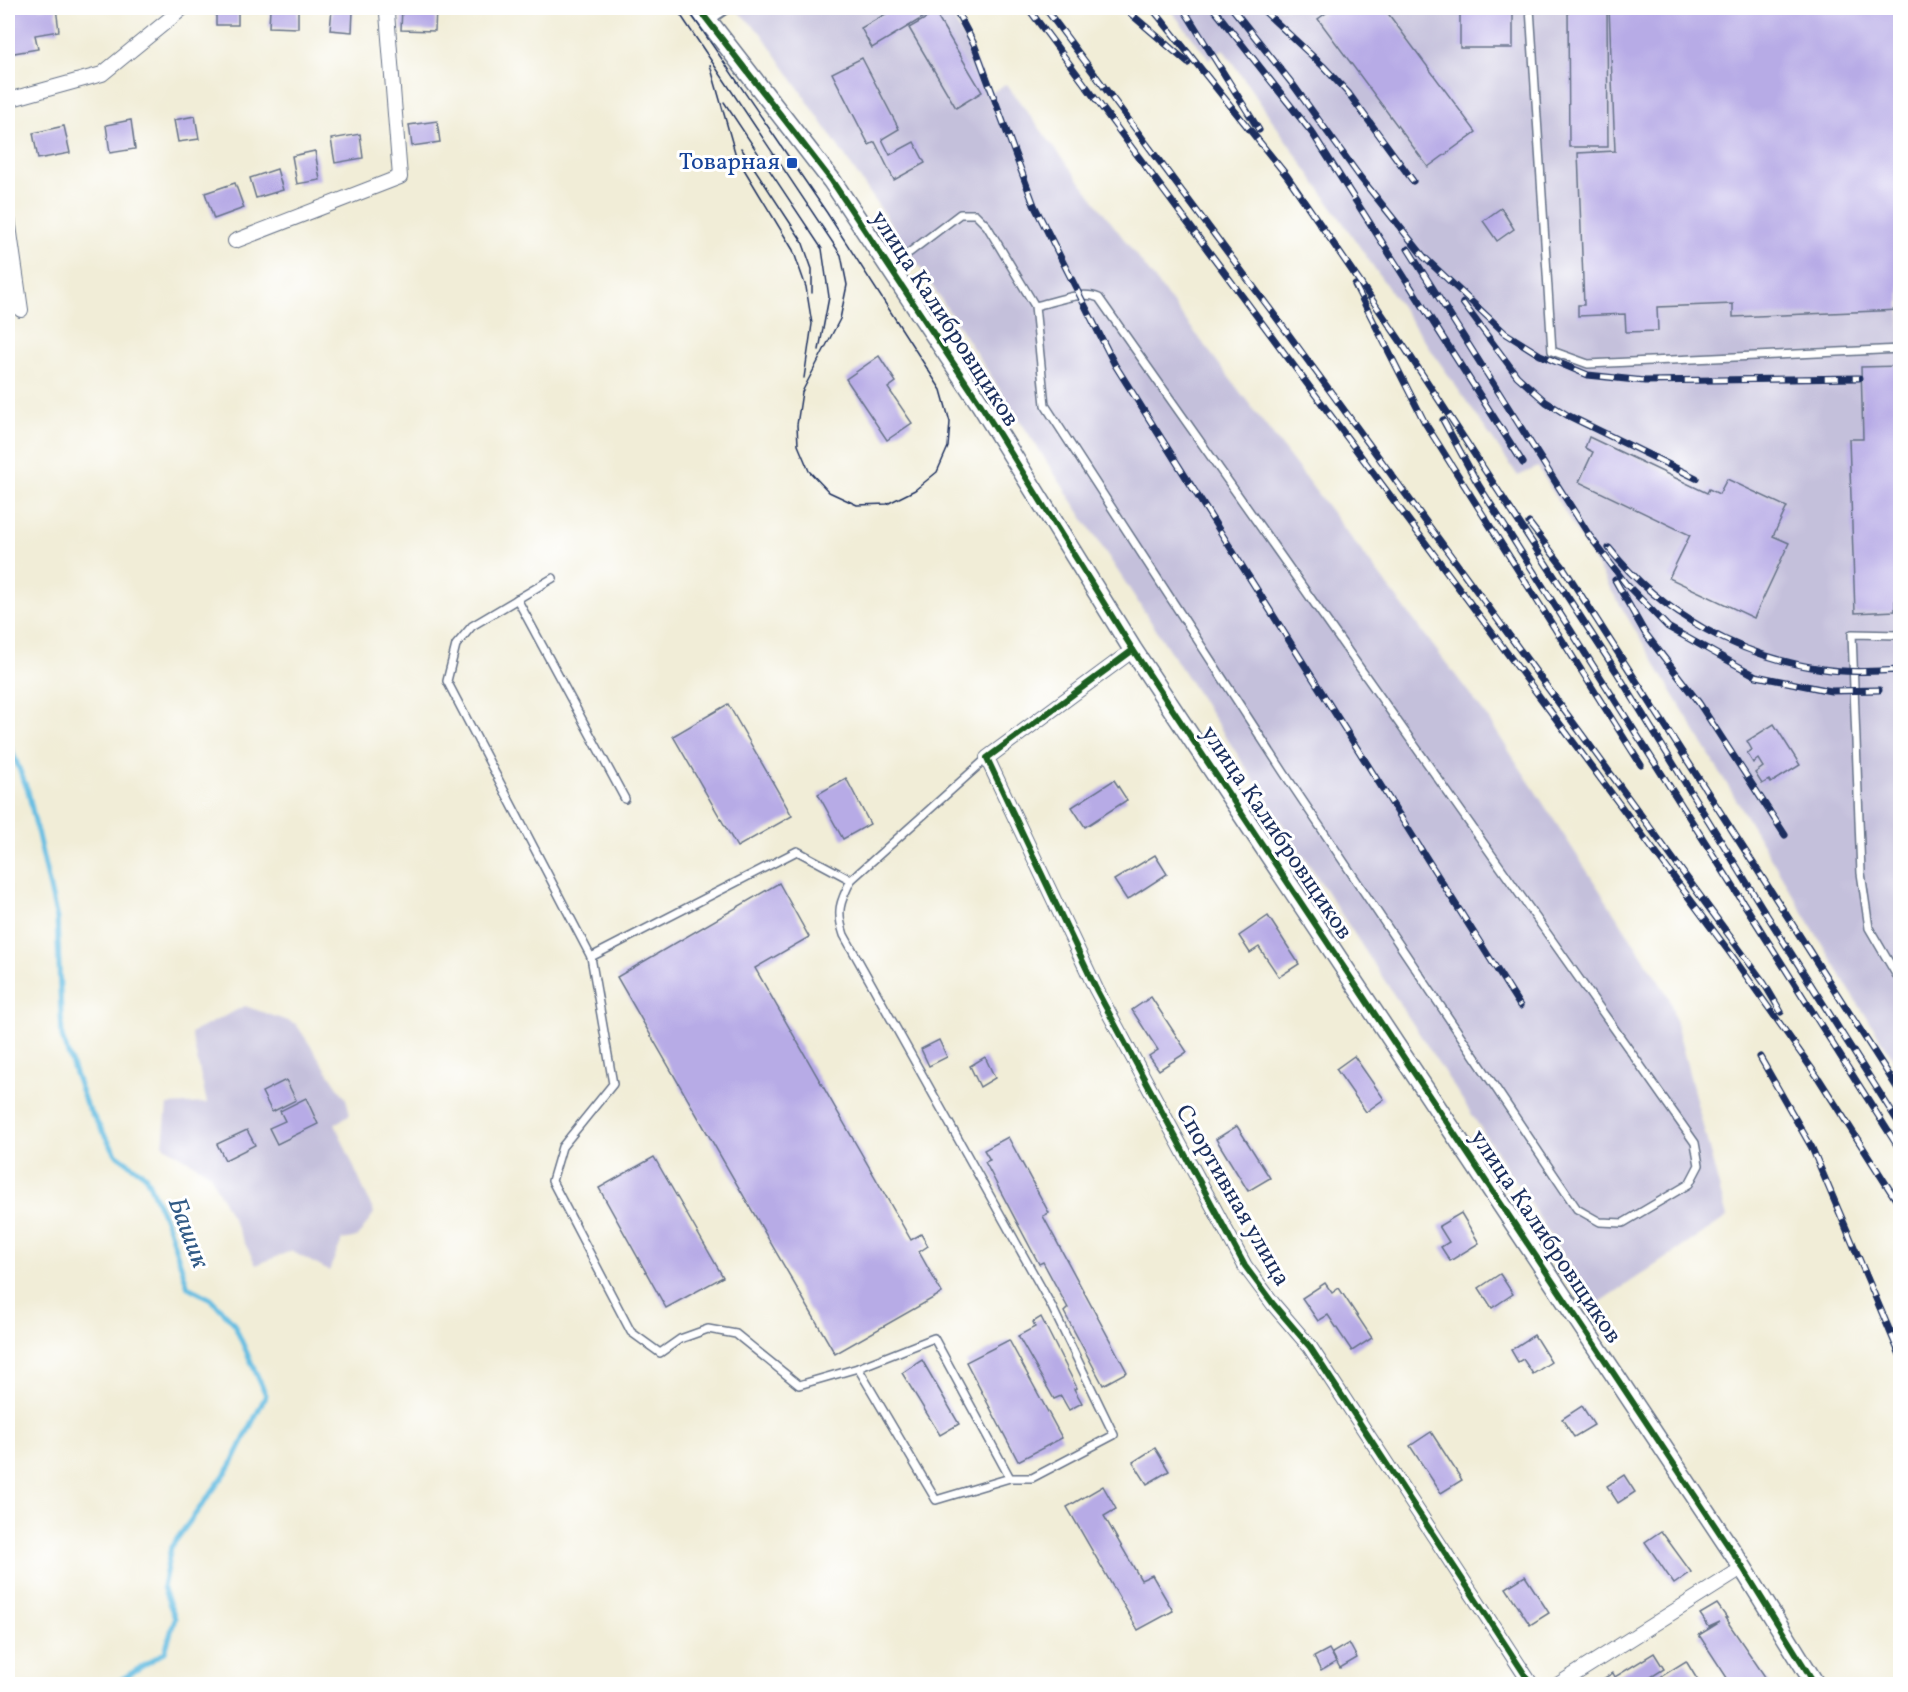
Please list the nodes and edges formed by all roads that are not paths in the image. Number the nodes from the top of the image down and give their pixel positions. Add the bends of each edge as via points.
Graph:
1 (183, 8) edge
2 (390, 8) edge
3 (728, 8) edge
4 (1530, 8) edge
5 (703, 14) edge
6 (8, 100) edge
7 (8, 219) edge
8 (235, 241) dead end
9 (888, 266) junction
10 (1035, 306) junction
11 (21, 310) dead end
12 (1900, 349) edge
13 (553, 578) dead end
14 (517, 599) junction
15 (1900, 635) edge
16 (1133, 650) junction
17 (987, 758) junction
18 (625, 799) dead end
19 (851, 879) junction
20 (591, 957) junction
21 (1900, 981) edge
22 (858, 1368) junction
23 (1010, 1478) junction
24 (1743, 1568) junction
25 (1531, 1684) edge
26 (1559, 1684) edge
27 (1815, 1684) edge

1 - 6 street via 102,74
2 - 8 street via 387,13 400,177
3 - 5 lane
4 - 12 lane via 1552,351 1588,364
5 - 9 street, улица Калибровщиков via 832,181
7 - 11 street
9 - 10 lane via 960,214 975,214 987,226
9 - 16 street, улица Калибровщиков via 981,405
10 - 10 lane via 1080,296 1099,298 1695,1143 1699,1165 1689,1184 1623,1223 1599,1222 1577,1209 1284,773 1045,405
13 - 14 lane
14 - 18 lane
14 - 20 lane via 472,626 456,645 447,681
15 - 21 lane via 1852,634 1861,873 1869,928
16 - 17 street
16 - 24 street, улица Калибровщиков
17 - 19 lane
17 - 25 street, Спортивная улица via 1096,989 1245,1266 1310,1347
19 - 20 lane via 797,851
19 - 23 lane via 838,918 844,935 1051,1305 1114,1435 1032,1478
20 - 22 lane via 613,1084 562,1147 552,1181 631,1332 660,1353 708,1329 736,1334 798,1385
22 - 23 lane via 936,1500
22 - 23 lane via 934,1338
24 - 26 street
24 - 27 street, улица Калибровщиков

